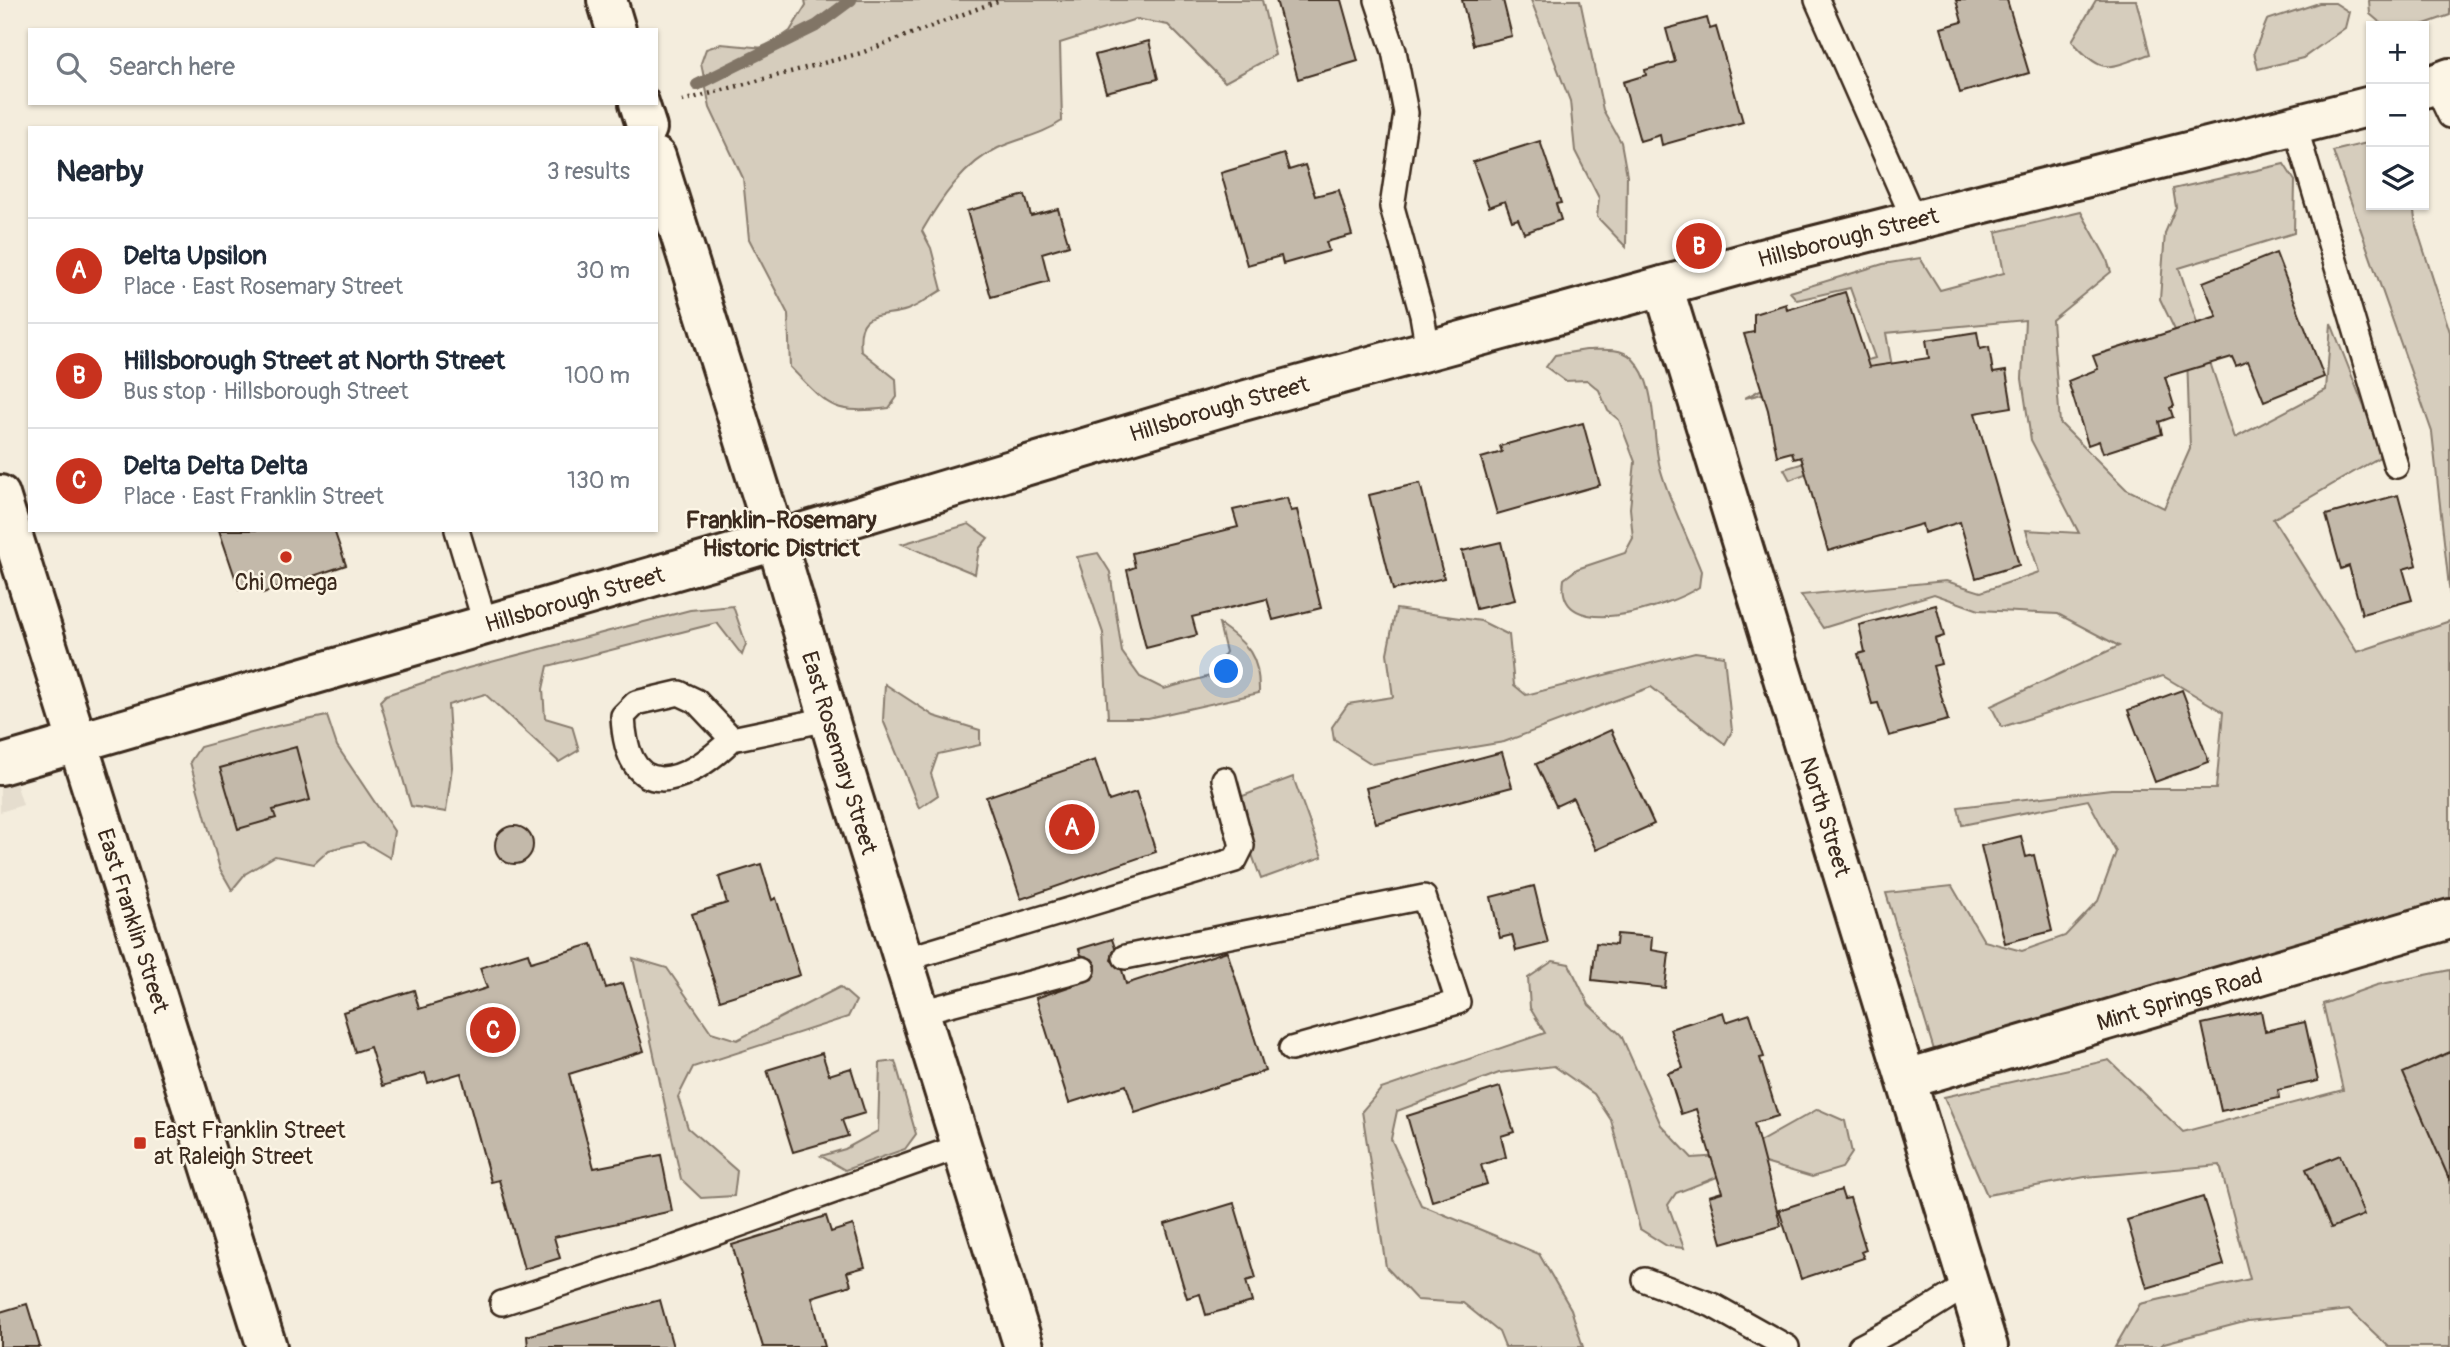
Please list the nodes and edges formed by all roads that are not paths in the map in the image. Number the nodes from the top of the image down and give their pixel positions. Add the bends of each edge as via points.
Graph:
1 (607, 0) edge
2 (1377, 0) edge
3 (1817, 0) edge
4 (615, 28) edge
5 (2366, 107) edge
6 (2295, 126) junction
7 (658, 163) edge
8 (1914, 220) junction
9 (1663, 286) junction
10 (1428, 350) junction
11 (2396, 466) dead end
12 (0, 495) edge
13 (458, 532) edge
14 (776, 540) junction
15 (485, 623) junction
16 (828, 719) junction
17 (732, 739) junction
18 (76, 741) junction
19 (0, 765) edge
20 (1224, 779) dead end
21 (2450, 919) edge
22 (1125, 957) dead end
23 (903, 960) junction
24 (1083, 969) dead end
25 (920, 1012) junction
26 (1291, 1049) dead end
27 (1907, 1079) junction
28 (961, 1146) junction
29 (1645, 1280) dead end
30 (1969, 1284) junction
31 (502, 1303) dead end
32 (267, 1347) edge
33 (1024, 1347) edge
34 (1787, 1347) edge
35 (1860, 1347) edge
36 (1988, 1347) edge

1 - 4 street
2 - 10 lane via 1394,51 1406,113 1392,207
3 - 8 lane
5 - 6 street, Hillsborough Street
6 - 8 street, Hillsborough Street
6 - 11 lane
7 - 14 street, East Rosemary Street
8 - 9 street, Hillsborough Street
9 - 10 street, Hillsborough Street
9 - 27 street, North Street
10 - 14 street, Hillsborough Street
12 - 18 street, East Franklin Street
13 - 15 lane
14 - 15 street, Hillsborough Street
14 - 16 street, East Rosemary Street
15 - 18 street, Hillsborough Street
16 - 17 lane
16 - 23 street, East Rosemary Street
17 - 17 lane via 696,701 679,693 636,703 624,716 624,740 635,768 649,777 670,779 706,764
18 - 19 street, Hillsborough Street
18 - 32 street, East Franklin Street
20 - 23 lane via 1242,846 1235,860
21 - 27 street, Mint Springs Road
22 - 26 lane via 1424,897 1458,1002
23 - 25 street, East Rosemary Street
24 - 25 lane
25 - 28 street, East Rosemary Street
27 - 30 street, North Street
28 - 31 lane
28 - 33 street, East Rosemary Street
29 - 34 lane via 1712,1305
30 - 35 lane
30 - 36 street, North Street

